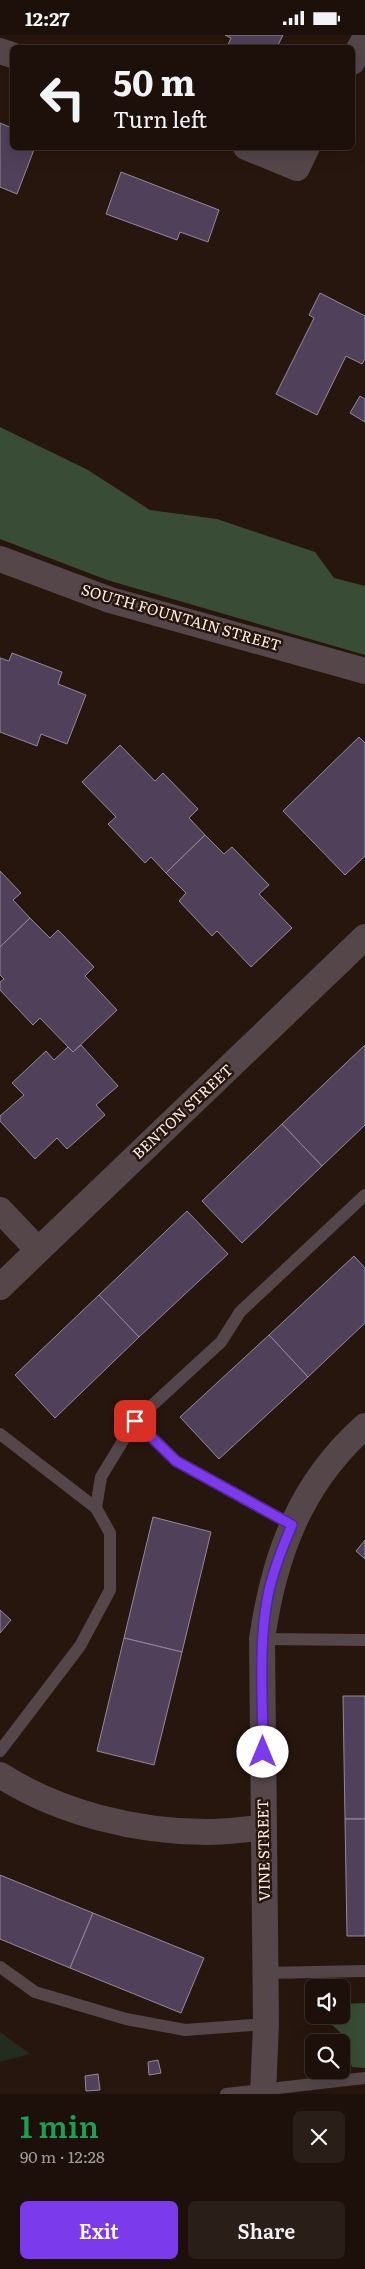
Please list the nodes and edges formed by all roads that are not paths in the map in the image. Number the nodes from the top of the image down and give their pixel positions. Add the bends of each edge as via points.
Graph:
1 (365, 38) edge
2 (355, 56) edge
3 (263, 150) edge
4 (302, 157) edge
5 (0, 559) edge
6 (365, 671) edge
7 (365, 937) edge
8 (365, 1195) edge
9 (0, 1210) edge
10 (38, 1250) junction
11 (0, 1287) edge
12 (135, 1421) junction
13 (365, 1426) edge
14 (0, 1434) edge
15 (96, 1508) junction
16 (292, 1525) junction
17 (262, 1639) junction
18 (365, 1640) edge
19 (0, 1751) edge
20 (0, 1775) edge
21 (264, 1828) junction
22 (0, 1967) edge
23 (365, 1971) edge
24 (265, 1973) junction
25 (266, 2023) junction
26 (365, 2078) edge
27 (263, 2092) edge
28 (226, 2094) edge

1 - 2 street
3 - 4 street
5 - 6 street, SOUTH FOUNTAIN STREET via 110,600
7 - 10 street, BENTON STREET
8 - 12 lane via 240,1312 221,1342
9 - 10 street
10 - 11 street, BENTON STREET
12 - 15 lane via 101,1477
12 - 16 lane via 176,1461
13 - 16 street, VINE STREET via 323,1472
14 - 15 lane
15 - 19 lane via 110,1533 110,1590 80,1646
16 - 17 street, VINE STREET via 268,1594
17 - 18 lane
17 - 21 street, VINE STREET
20 - 21 street via 55,1803 109,1820 207,1832
21 - 24 street, VINE STREET
22 - 25 lane via 35,1992 126,2019 185,2030
23 - 24 lane
24 - 25 street, VINE STREET
25 - 27 street, VINE STREET
26 - 27 lane
27 - 28 lane

